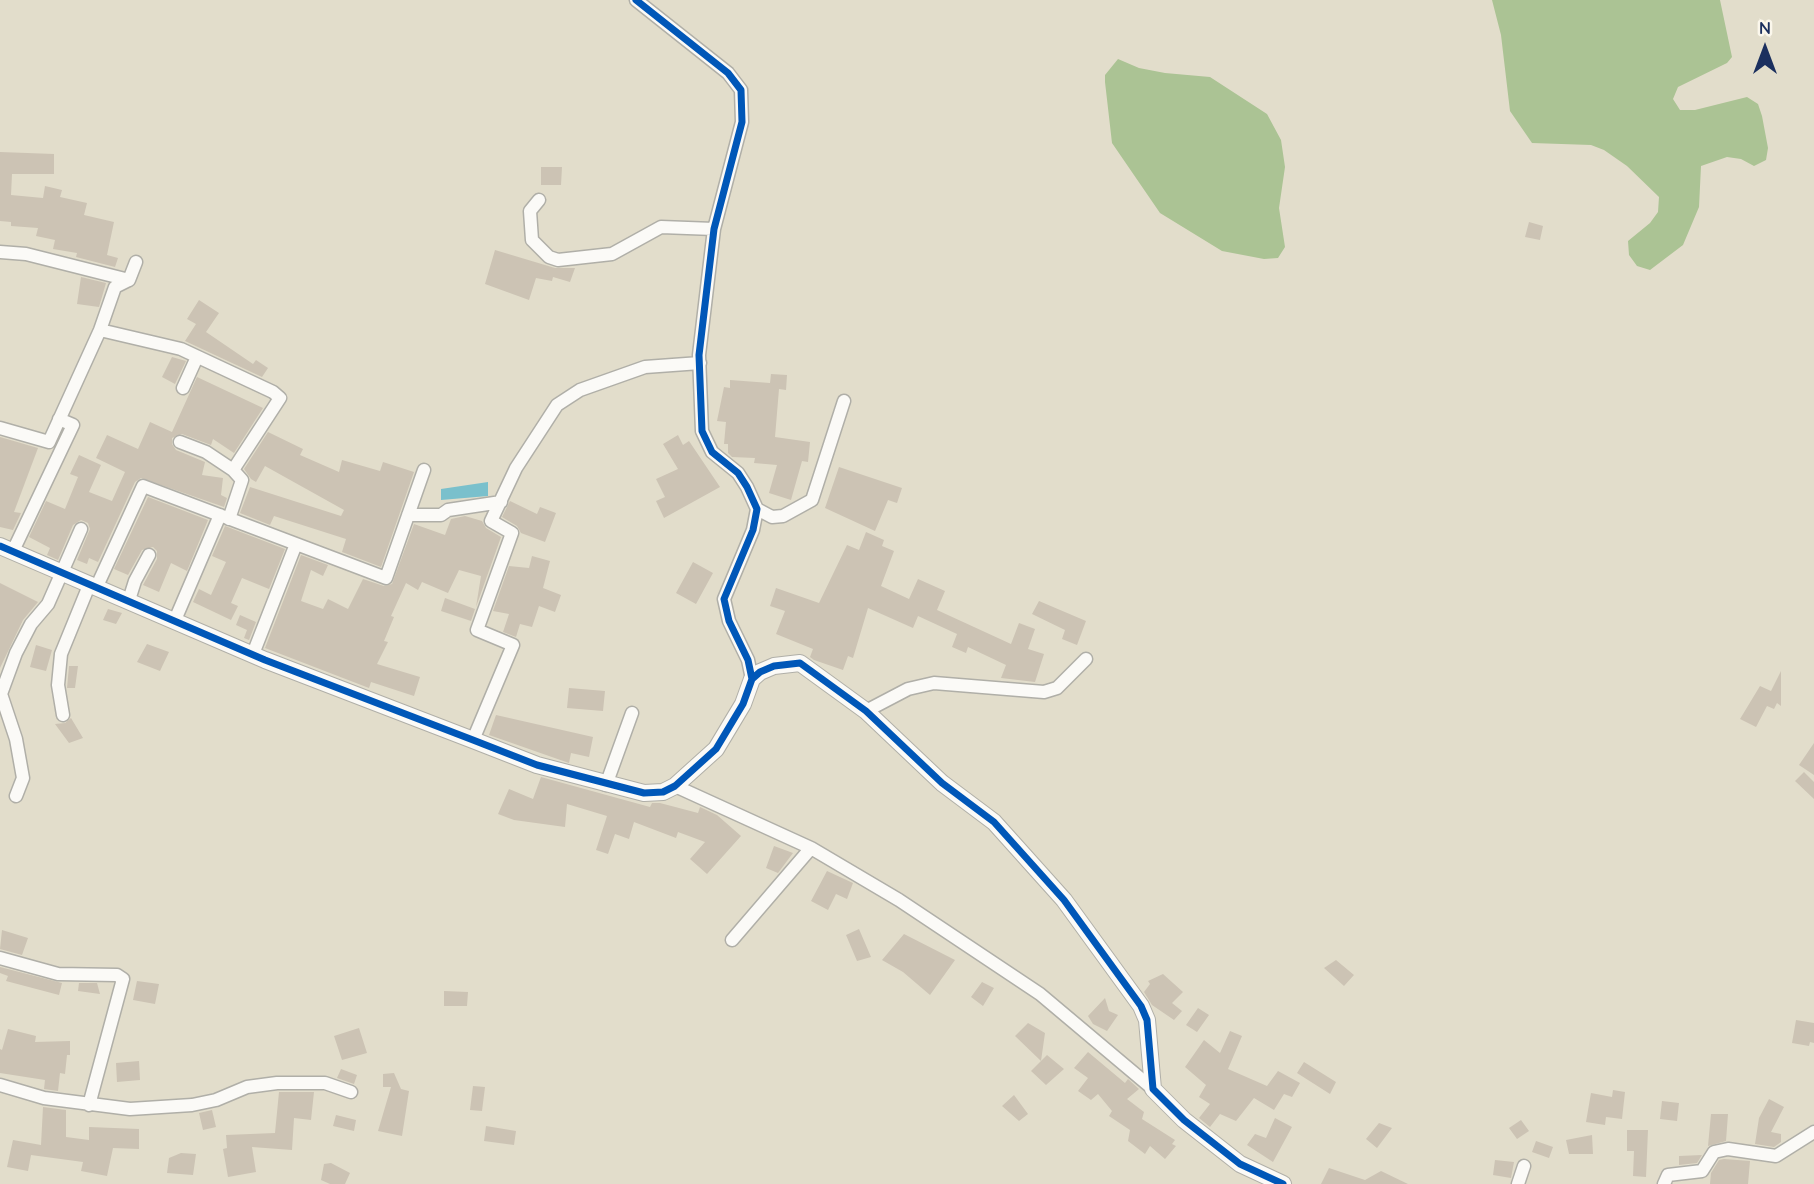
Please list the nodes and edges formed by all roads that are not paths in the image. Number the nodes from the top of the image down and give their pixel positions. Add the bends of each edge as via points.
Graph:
1 (636, 0) edge
2 (539, 200) dead end
3 (714, 229) junction
4 (0, 252) edge
5 (136, 262) dead end
6 (129, 280) junction
7 (100, 330) junction
8 (197, 356) junction
9 (700, 363) junction
10 (183, 388) dead end
11 (844, 401) dead end
12 (59, 419) junction
13 (0, 428) edge
14 (180, 442) dead end
15 (233, 470) junction
16 (424, 470) dead end
17 (501, 502) junction
18 (757, 509) junction
19 (408, 515) junction
20 (225, 517) junction
21 (81, 529) dead end
22 (296, 544) junction
23 (7, 548) edge
24 (149, 555) dead end
25 (63, 571) junction
26 (94, 584) junction
27 (130, 600) junction
28 (175, 620) junction
29 (253, 654) junction
30 (1086, 659) dead end
31 (752, 680) junction
32 (866, 711) junction
33 (632, 713) dead end
34 (62, 715) dead end
35 (473, 740) junction
36 (606, 785) junction
37 (675, 786) junction
38 (16, 796) dead end
39 (811, 848) junction
40 (732, 940) dead end
41 (0, 958) edge
42 (0, 1085) edge
43 (1153, 1089) junction
44 (351, 1092) dead end
45 (89, 1105) junction
46 (1814, 1132) edge
47 (1524, 1166) dead end
48 (1283, 1184) edge
49 (1518, 1184) edge
50 (1664, 1184) edge

1 - 3 street via 727,73 741,90 742,122
2 - 3 street via 530,211 532,240 558,260 612,254 661,227
3 - 9 street
4 - 6 street via 26,254
5 - 6 street
6 - 7 street via 115,287
7 - 8 street
7 - 12 street
8 - 10 street
8 - 15 street via 280,398
9 - 17 street via 646,367 622,374 580,390 557,405 516,468
9 - 18 street via 702,431 712,452 738,473
11 - 18 street via 812,500 783,516 772,517
12 - 13 street via 49,442
12 - 23 street via 73,425
14 - 15 street
15 - 20 street via 242,480
16 - 19 street
17 - 19 street via 441,515
17 - 35 street via 491,521 512,533 477,630 513,645
18 - 31 street via 724,599
19 - 22 street via 386,578
20 - 22 street
20 - 26 street via 143,486
20 - 28 street
21 - 25 street
22 - 29 street
23 - 25 street
24 - 27 street
25 - 26 street
25 - 38 street via 48,604 31,624 1,694 23,778
26 - 27 street
26 - 34 street via 61,654 58,685
27 - 28 street
28 - 29 street
29 - 35 street
30 - 32 street via 1056,688 1044,692 934,683 908,688
31 - 32 street via 774,666 800,663
31 - 37 street via 716,749
32 - 43 street via 942,783 994,822 1064,900 1141,1006 1147,1020
33 - 36 street
35 - 36 street
36 - 37 street via 644,793
37 - 39 street
39 - 40 street
39 - 43 street via 1040,994
41 - 45 street via 58,974 117,975 123,979
42 - 45 street
43 - 48 street via 1240,1164
44 - 45 street via 325,1083 278,1083 247,1087 192,1105 130,1109
46 - 50 street via 1771,1157 1728,1149 1714,1152 1702,1171 1668,1175
47 - 49 street

